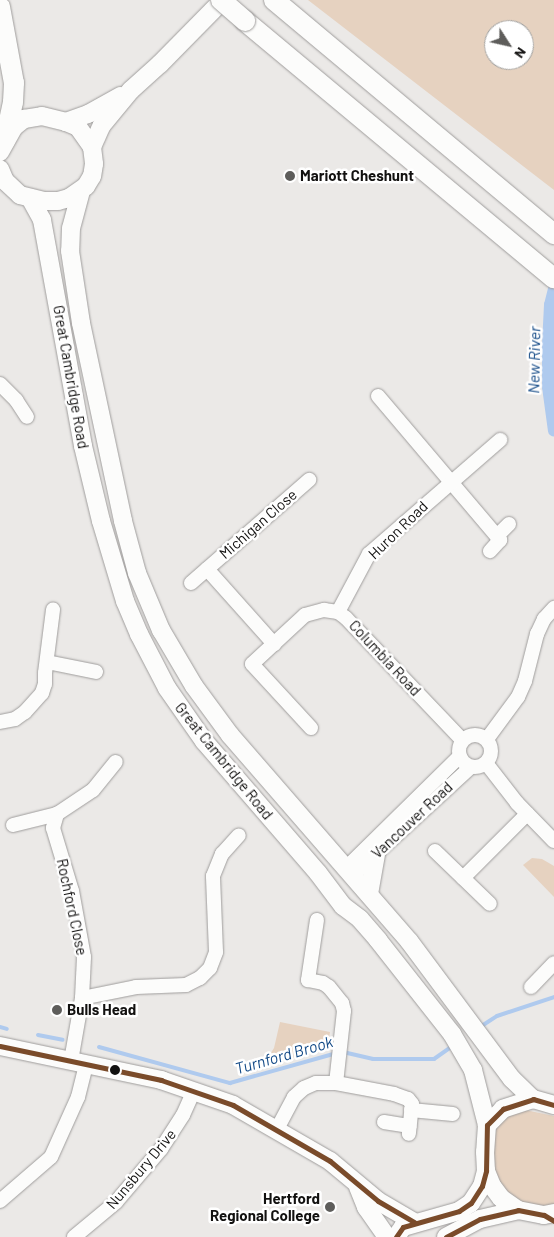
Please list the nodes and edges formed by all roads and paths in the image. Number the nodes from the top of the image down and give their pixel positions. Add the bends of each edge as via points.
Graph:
1 (222, 0) edge
2 (274, 0) edge
3 (0, 7) edge
4 (131, 90) junction
5 (66, 122) junction
6 (2, 146) edge
7 (92, 147) junction
8 (0, 169) edge
9 (80, 191) junction
10 (0, 192) edge
11 (25, 197) junction
12 (554, 234) edge
13 (554, 278) edge
14 (0, 384) edge
15 (378, 396) dead end
16 (27, 417) dead end
17 (500, 440) dead end
18 (309, 480) dead end
19 (450, 481) junction
20 (509, 524) dead end
21 (498, 538) junction
22 (490, 551) dead end
23 (207, 569) junction
24 (191, 582) dead end
25 (554, 608) edge
26 (53, 610) dead end
27 (338, 612) junction
28 (274, 644) junction
29 (47, 662) junction
30 (96, 672) dead end
31 (0, 722) edge
32 (311, 728) dead end
33 (487, 739) junction
34 (462, 740) junction
35 (460, 756) junction
36 (116, 762) dead end
37 (486, 763) junction
38 (471, 767) junction
39 (56, 814) junction
40 (527, 814) junction
41 (13, 825) dead end
42 (239, 835) dead end
43 (554, 841) edge
44 (435, 851) dead end
45 (376, 855) junction
46 (348, 873) junction
47 (463, 878) junction
48 (324, 881) junction
49 (369, 894) junction
50 (490, 904) dead end
51 (360, 919) junction
52 (317, 920) dead end
53 (554, 963) edge
54 (531, 987) dead end
55 (82, 998) junction
56 (0, 1046) edge
57 (79, 1063) junction
58 (336, 1083) junction
59 (194, 1090) junction
60 (533, 1099) junction
61 (554, 1105) edge
62 (411, 1110) junction
63 (453, 1114) dead end
64 (384, 1122) dead end
65 (487, 1125) junction
66 (277, 1129) junction
67 (486, 1170) junction
68 (356, 1184) junction
69 (0, 1201) edge
70 (518, 1210) junction
71 (551, 1216) edge
72 (412, 1220) junction
73 (74, 1237) edge
74 (387, 1237) edge
75 (396, 1237) edge
76 (444, 1237) edge

1 - 4 main road
1 - 13 highway, bridge
2 - 12 highway
3 - 6 highway via 14,83 13,102
4 - 5 main road via 88,114
4 - 7 main road via 102,125
5 - 6 main road via 32,116 14,126
5 - 7 main road via 78,127
7 - 9 main road via 92,176
8 - 11 main road, Great Cambridge Road via 5,181
9 - 11 main road via 58,202
9 - 46 main road, Great Cambridge Road via 71,228 70,251 79,314 123,522 149,602 175,655 210,710
10 - 11 main road
11 - 48 main road, Great Cambridge Road via 42,220 83,446 117,576 139,634 167,688 204,741
14 - 16 street
15 - 19 street
17 - 19 street, Huron Road
18 - 23 street, Michigan Close
19 - 21 street
19 - 27 street, Huron Road via 369,554
20 - 21 street
21 - 22 street
23 - 24 street, Michigan Close
23 - 28 street, Michigan Close
25 - 33 street via 544,618 537,634 518,697
26 - 29 street
27 - 28 street, Columbia Road via 312,612
27 - 34 street, Columbia Road via 366,637
28 - 32 street, Columbia Road via 252,664
29 - 30 street
29 - 31 street via 46,684 37,701 15,719
33 - 34 street via 472,735
33 - 37 street via 492,751
34 - 35 street
35 - 38 street
35 - 46 street, Vancouver Road
36 - 39 street via 94,790
37 - 38 street
37 - 40 street
38 - 45 street, Vancouver Road
39 - 41 street
39 - 55 street, Rochford Close via 53,828 70,883 84,957
40 - 43 street
40 - 47 street
42 - 55 street via 222,854 213,876 216,952 210,968 186,985 136,987
44 - 47 street
45 - 46 street, Vancouver Road
45 - 49 main road
46 - 48 main road
46 - 49 main road, Great Cambridge Road
46 - 51 main road via 345,890
47 - 50 street
48 - 51 main road, Great Cambridge Road via 347,910
49 - 60 main road, Great Cambridge Road via 409,940 512,1079
51 - 65 main road, Great Cambridge Road via 409,976 452,1034 480,1090
52 - 58 street via 308,980 323,983 336,994 345,1016
53 - 54 street
55 - 57 street, Rochford Close
56 - 57 main road
57 - 59 main road via 146,1076
57 - 69 street, Rochford Close via 78,1097 51,1157
58 - 62 street via 408,1099 412,1104
58 - 66 street via 316,1083 304,1088 294,1097
59 - 66 main road via 233,1105
59 - 73 street, Nunsbury Drive via 183,1115 161,1149 116,1202
60 - 61 main road
60 - 65 main road via 503,1109
62 - 63 street
62 - 64 street via 409,1130
65 - 67 main road, Great Cambridge Road
66 - 68 main road via 330,1161
67 - 70 main road via 501,1198
67 - 72 main road via 482,1186 471,1203 459,1212
68 - 72 main road
68 - 74 main road
70 - 71 main road
70 - 76 main road via 480,1219
72 - 75 main road
72 - 76 main road via 433,1224

